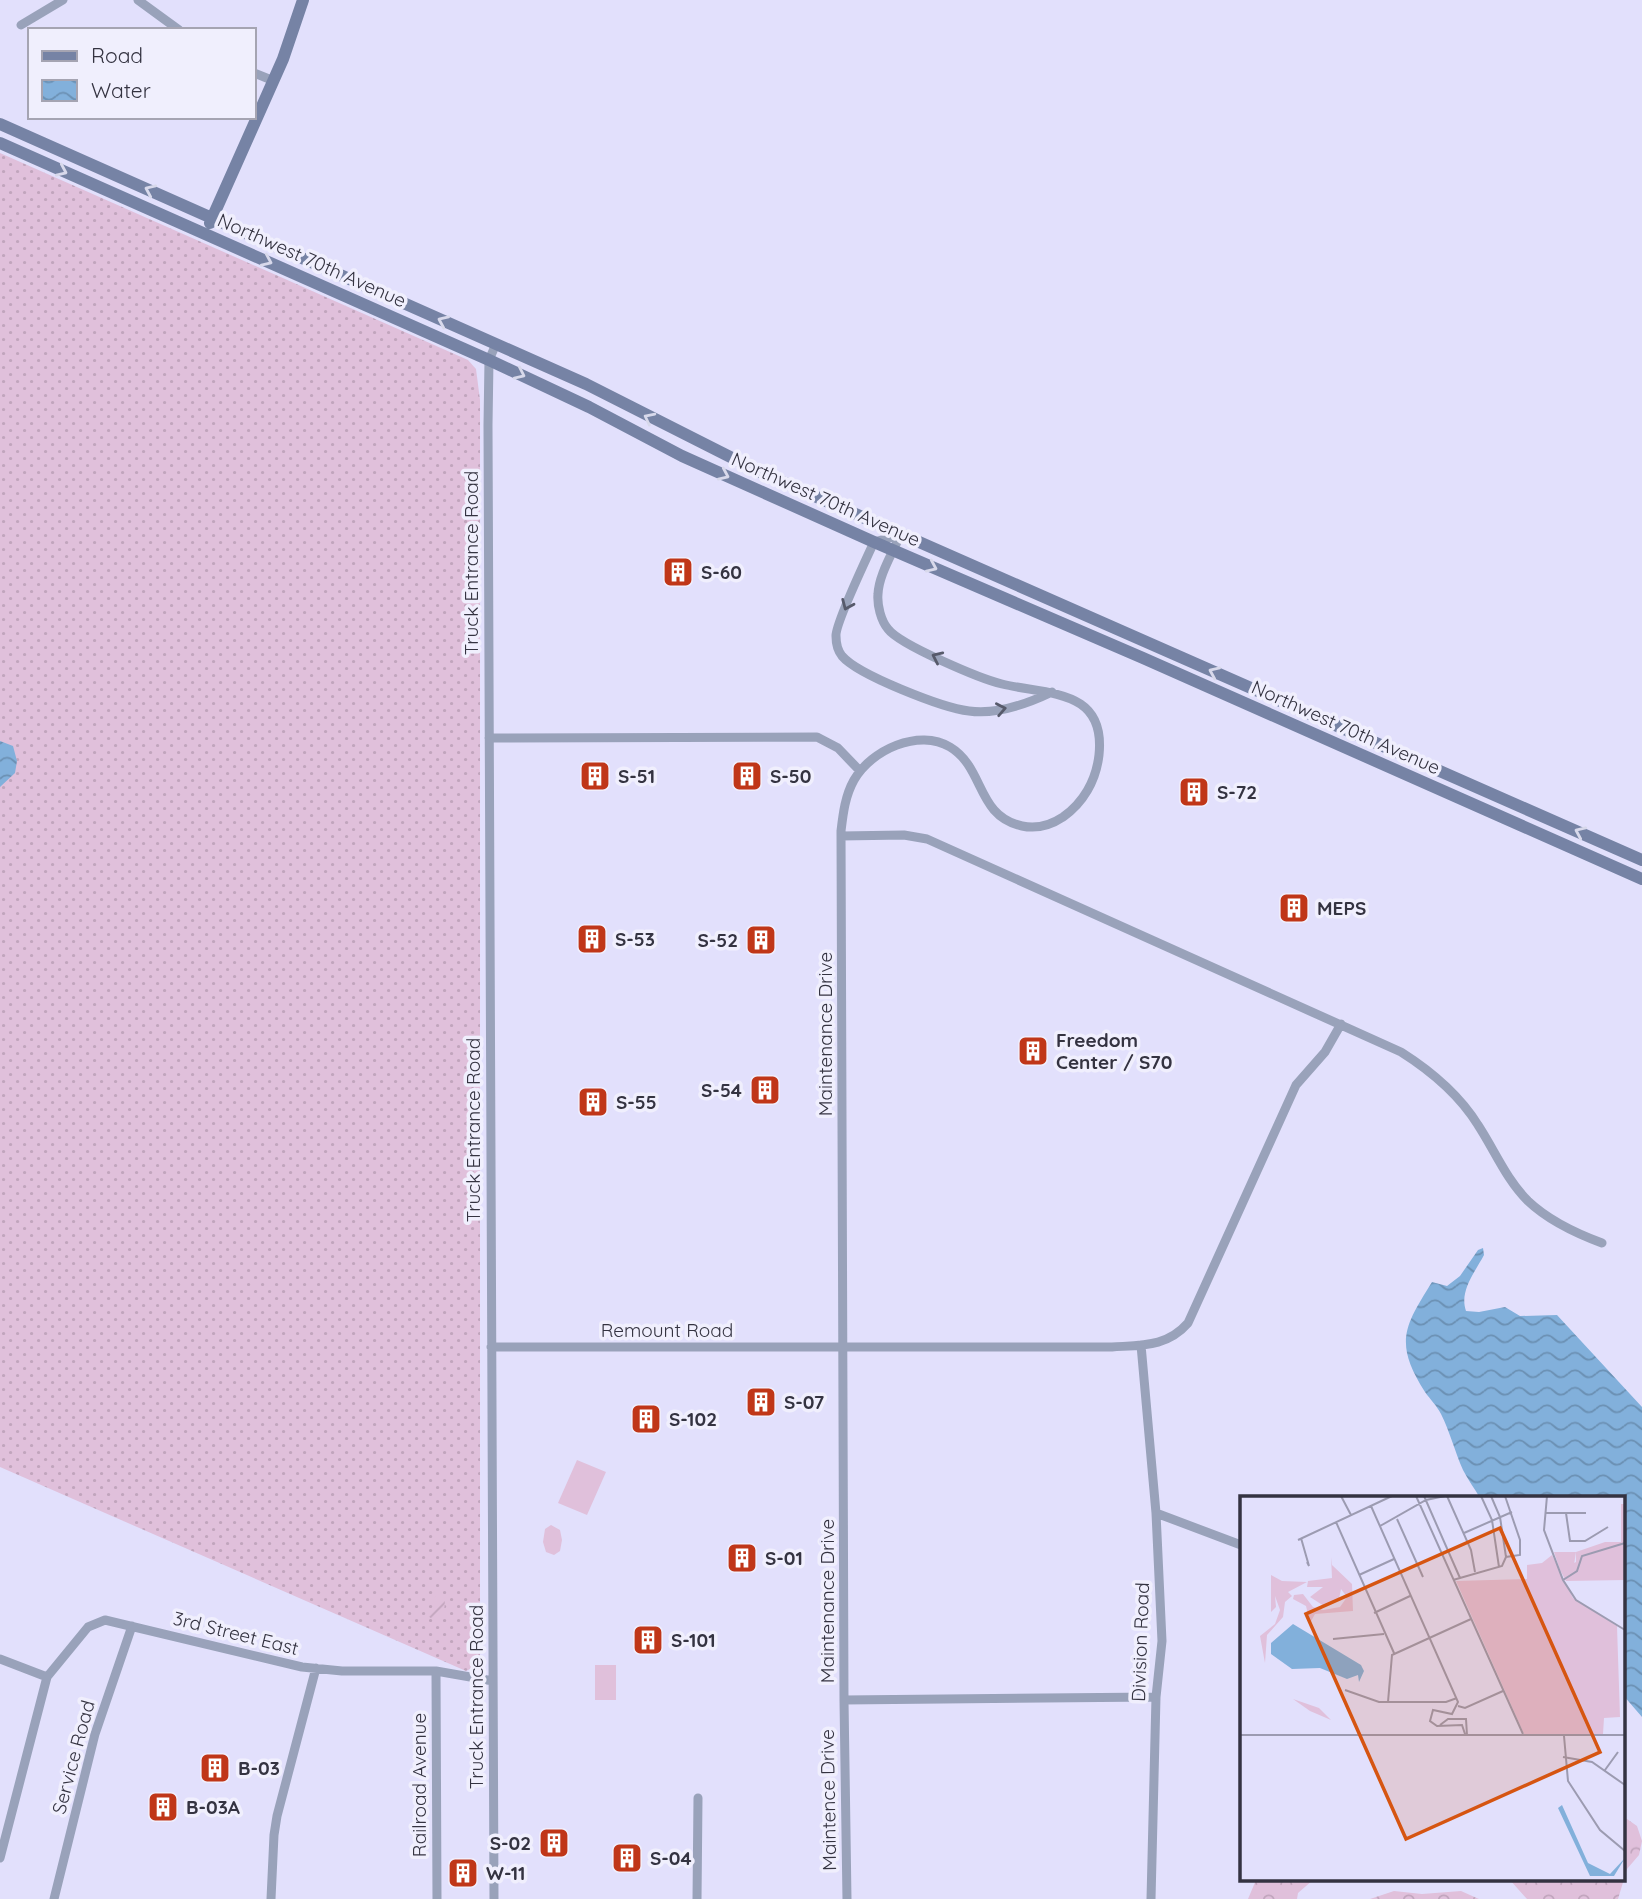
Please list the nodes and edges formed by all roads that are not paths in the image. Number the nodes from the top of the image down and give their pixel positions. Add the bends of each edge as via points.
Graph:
1 (63, 0) edge
2 (138, 0) edge
3 (303, 0) edge
4 (21, 24) dead end
5 (176, 28) edge
6 (256, 74) edge
7 (274, 81) junction
8 (0, 124) edge
9 (0, 143) edge
10 (212, 218) junction
11 (205, 233) junction
12 (496, 344) junction
13 (489, 360) junction
14 (900, 534) junction
15 (874, 542) junction
16 (894, 550) junction
17 (1052, 692) junction
18 (489, 738) junction
19 (860, 771) junction
20 (841, 836) junction
21 (1642, 860) edge
22 (1642, 879) edge
23 (1341, 1024) junction
24 (1602, 1244) dead end
25 (1141, 1345) junction
26 (491, 1347) junction
27 (844, 1347) junction
28 (1156, 1513) junction
29 (1240, 1545) edge
30 (132, 1626) junction
31 (0, 1659) edge
32 (316, 1668) junction
33 (436, 1671) junction
34 (47, 1677) junction
35 (493, 1681) junction
36 (1156, 1697) junction
37 (844, 1700) junction
38 (698, 1798) dead end
39 (0, 1857) edge
40 (54, 1899) edge
41 (271, 1899) edge
42 (437, 1899) edge
43 (494, 1899) edge
44 (697, 1899) edge
45 (847, 1899) edge
46 (1151, 1899) edge

1 - 4 street
2 - 5 street
3 - 7 main road
6 - 7 street
7 - 10 main road
10 -> 8 main road, Northwest 70th Avenue
9 -> 11 main road, Northwest 70th Avenue
10 - 11 main road
12 -> 10 main road, Northwest 70th Avenue
11 -> 13 main road, Northwest 70th Avenue
12 - 13 street
14 -> 12 main road, Northwest 70th Avenue via 712,450 586,384
13 -> 15 main road, Northwest 70th Avenue via 682,456
13 - 18 street, Truck Entrance Road
14 - 15 street
14 - 16 street
21 -> 14 main road, Northwest 70th Avenue
15 - 16 main road, Northwest 70th Avenue
15 -> 17 street via 835,633 839,653 847,662 911,692 969,711 1014,706
17 -> 16 street via 988,680 889,631 877,594
16 -> 22 main road, Northwest 70th Avenue
17 - 19 street, Maintenance Drive via 1071,697 1091,716 1099,754 1082,801 1059,820 1029,827 1000,817 989,806 968,764 936,741 898,744
18 - 19 street via 817,737 838,748
18 - 26 street, Truck Entrance Road
19 - 20 street, Maintenance Drive via 844,806
20 - 23 street via 927,839
20 - 27 street, Maintenance Drive
23 - 24 street via 1417,1062 1468,1111 1527,1200 1559,1224
23 - 25 street, Remount Road via 1325,1052 1296,1085 1188,1324 1178,1335
25 - 27 street, Remount Road
25 - 28 street, Division Road
26 - 27 street, Remount Road
26 - 35 street, Truck Entrance Road
27 - 37 street, Maintenance Drive
28 - 29 street
28 - 36 street, Division Road via 1162,1641
30 - 32 street, 3rd Street East
30 - 34 street, 3rd Street East via 105,1620 88,1627
30 - 40 street, Service Road via 95,1734
31 - 34 street
32 - 33 street, 3rd Street East
32 - 41 street via 277,1816
33 - 35 street, 3rd Street East
33 - 42 street, Railroad Avenue
34 - 39 street
35 - 43 street, Truck Entrance Road
36 - 37 street
36 - 46 street, Division Road
37 - 45 street, Maintence Drive
38 - 44 street

